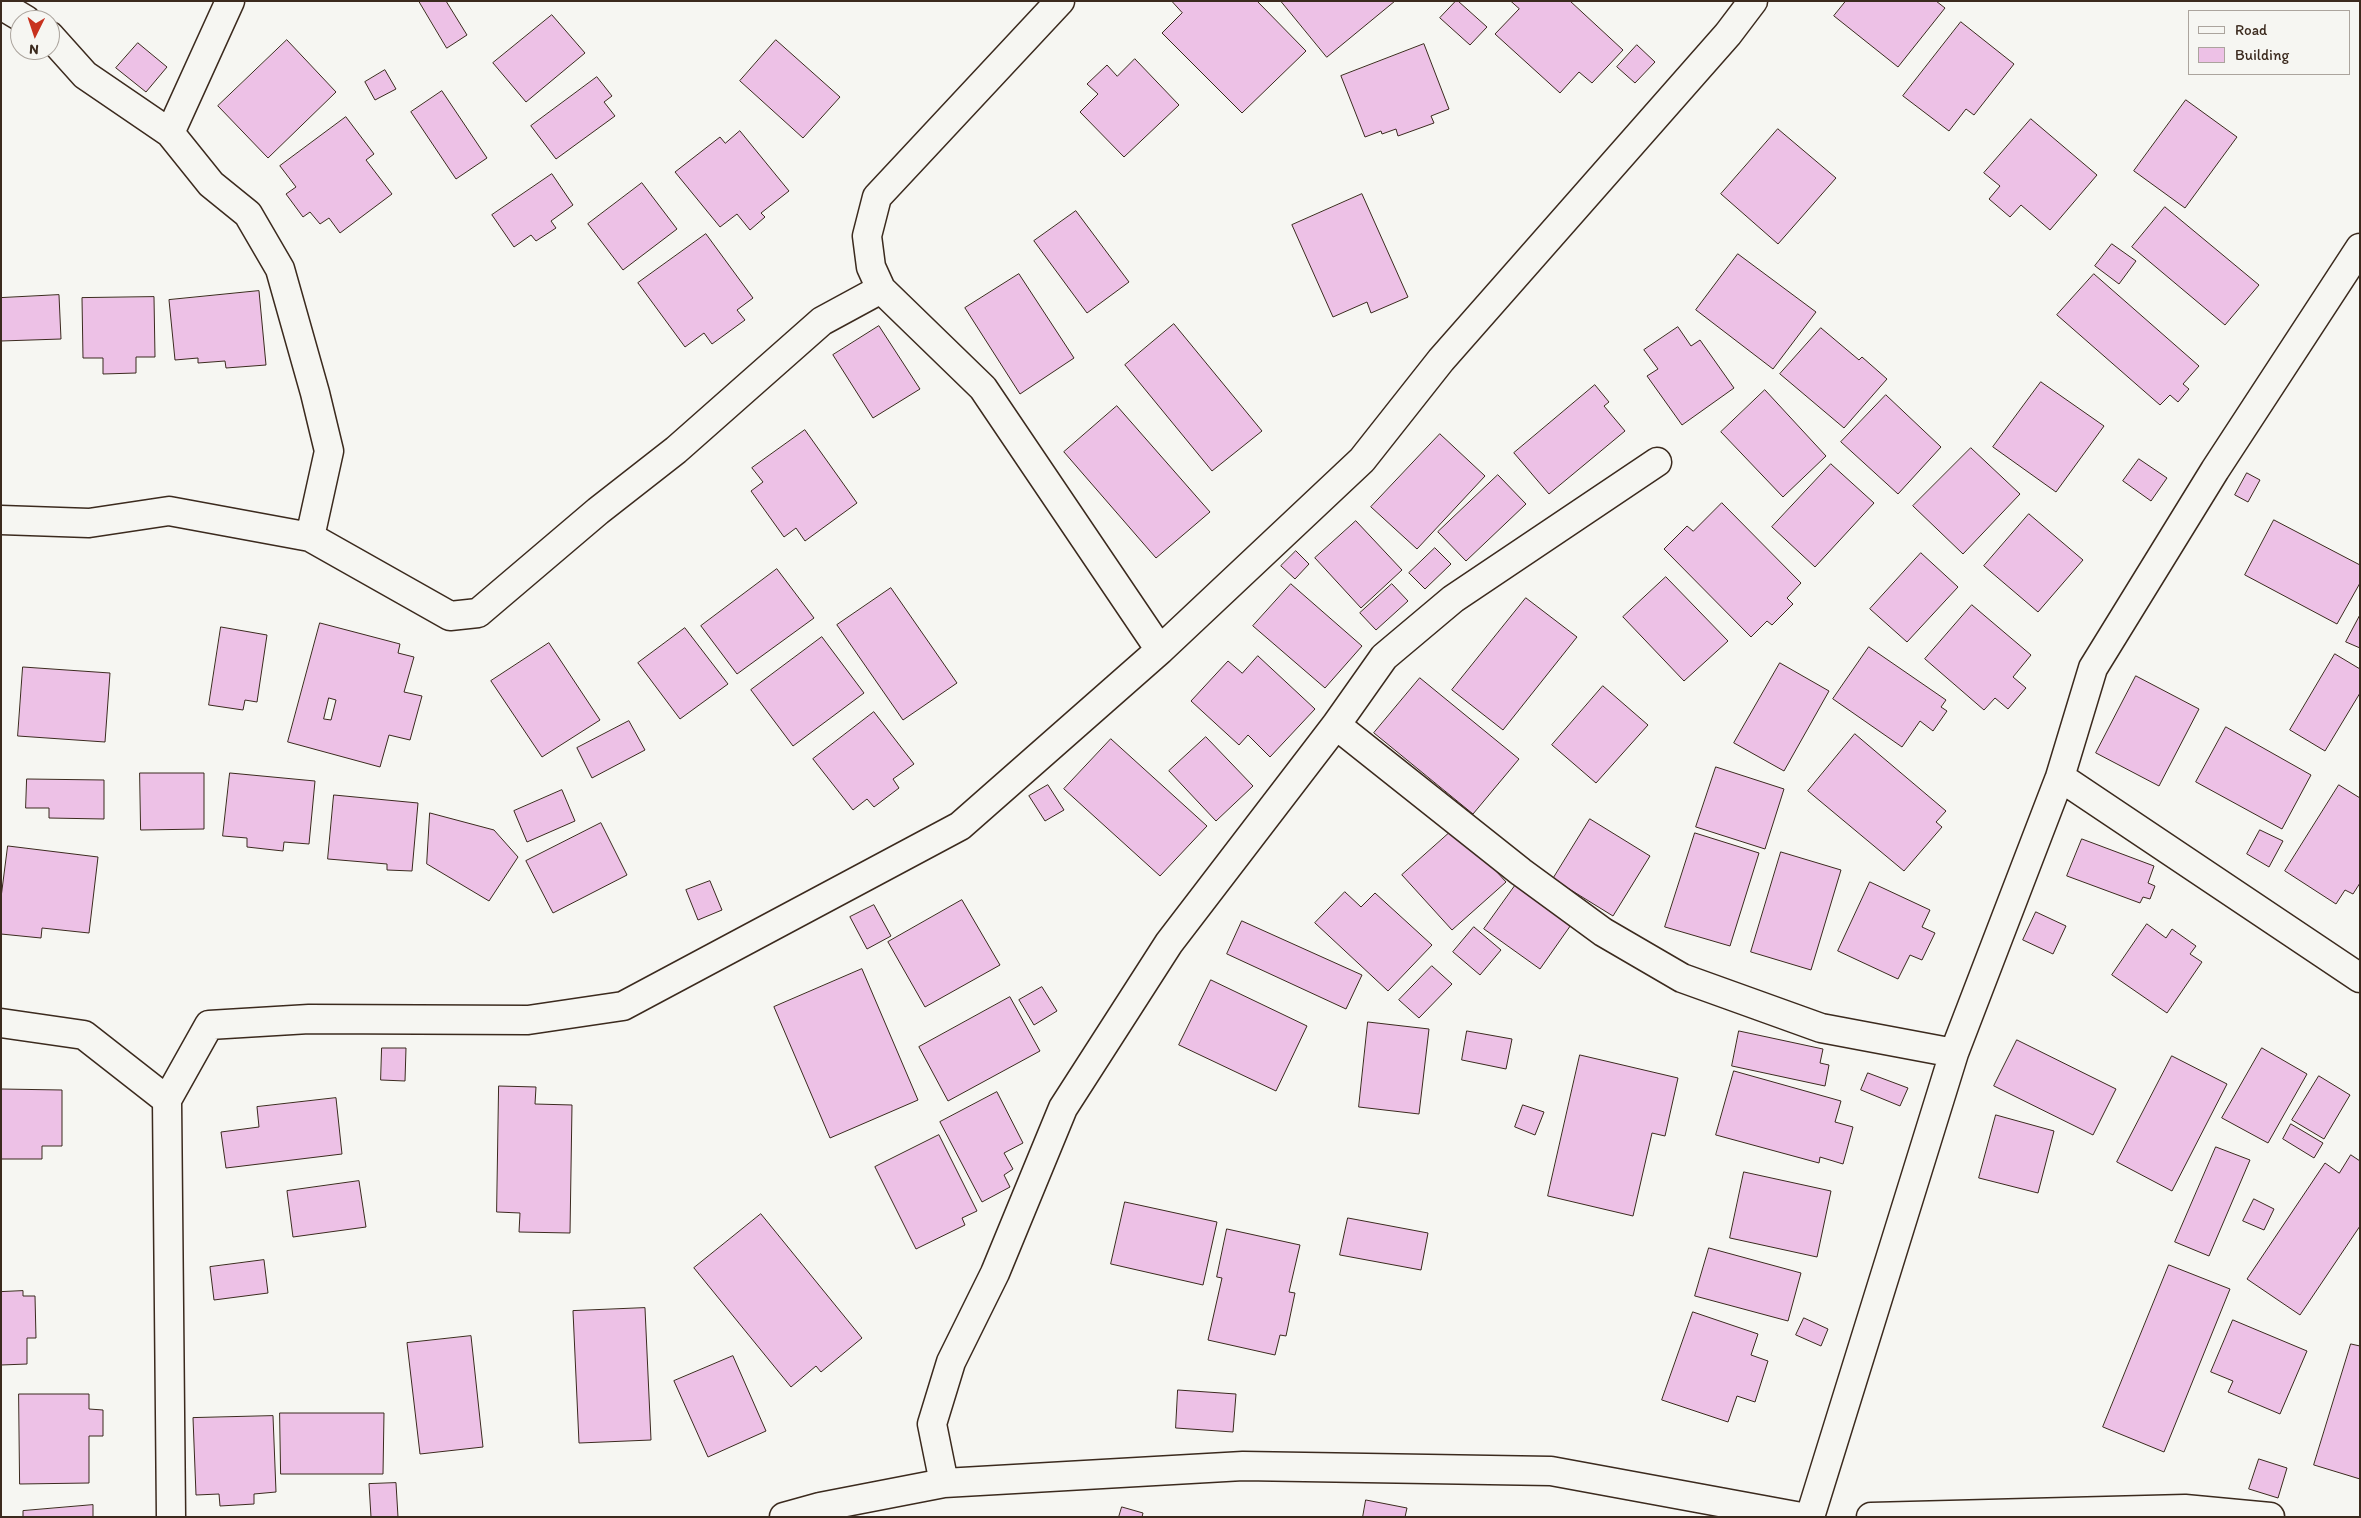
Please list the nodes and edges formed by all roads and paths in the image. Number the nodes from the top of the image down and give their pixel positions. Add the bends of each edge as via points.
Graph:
1 (230, 1) edge
2 (1060, 1) edge
3 (1753, 1) edge
4 (60, 47) edge
5 (170, 133) junction
6 (2360, 248) edge
7 (881, 289) junction
8 (1657, 462) dead end
9 (1, 520) edge
10 (310, 538) junction
11 (1160, 650) junction
12 (1336, 725) junction
13 (2060, 777) junction
14 (2360, 978) edge
15 (1, 1023) edge
16 (1954, 1053) junction
17 (167, 1100) junction
18 (944, 1483) junction
19 (171, 1517) edge
20 (784, 1517) edge
21 (1802, 1517) edge
22 (1810, 1517) edge
23 (1871, 1517) edge
24 (2270, 1517) edge

1 - 5 street
2 - 7 street via 877,197 866,236 871,268
3 - 11 street via 1728,34 1441,360 1362,460
4 - 5 street via 85,75
5 - 10 street via 211,184 248,214 280,268 329,451
6 - 13 street via 2215,470 2094,668
7 - 10 street via 822,320 676,450 478,613 450,616
7 - 11 street via 984,388
8 - 12 street via 1453,599 1384,657
9 - 10 street via 89,523 169,511
11 - 17 street via 960,826 624,1006 528,1020 309,1019 209,1024
12 - 16 street via 1521,872 1603,932 1682,978 1821,1028
12 - 18 street via 1169,943 1063,1108 995,1273 951,1362 932,1424
13 - 14 street
13 - 16 street
15 - 17 street via 84,1035
16 - 22 street
17 - 19 street
18 - 20 street
18 - 21 street via 1243,1466 1551,1471
23 - 24 street via 2185,1509

